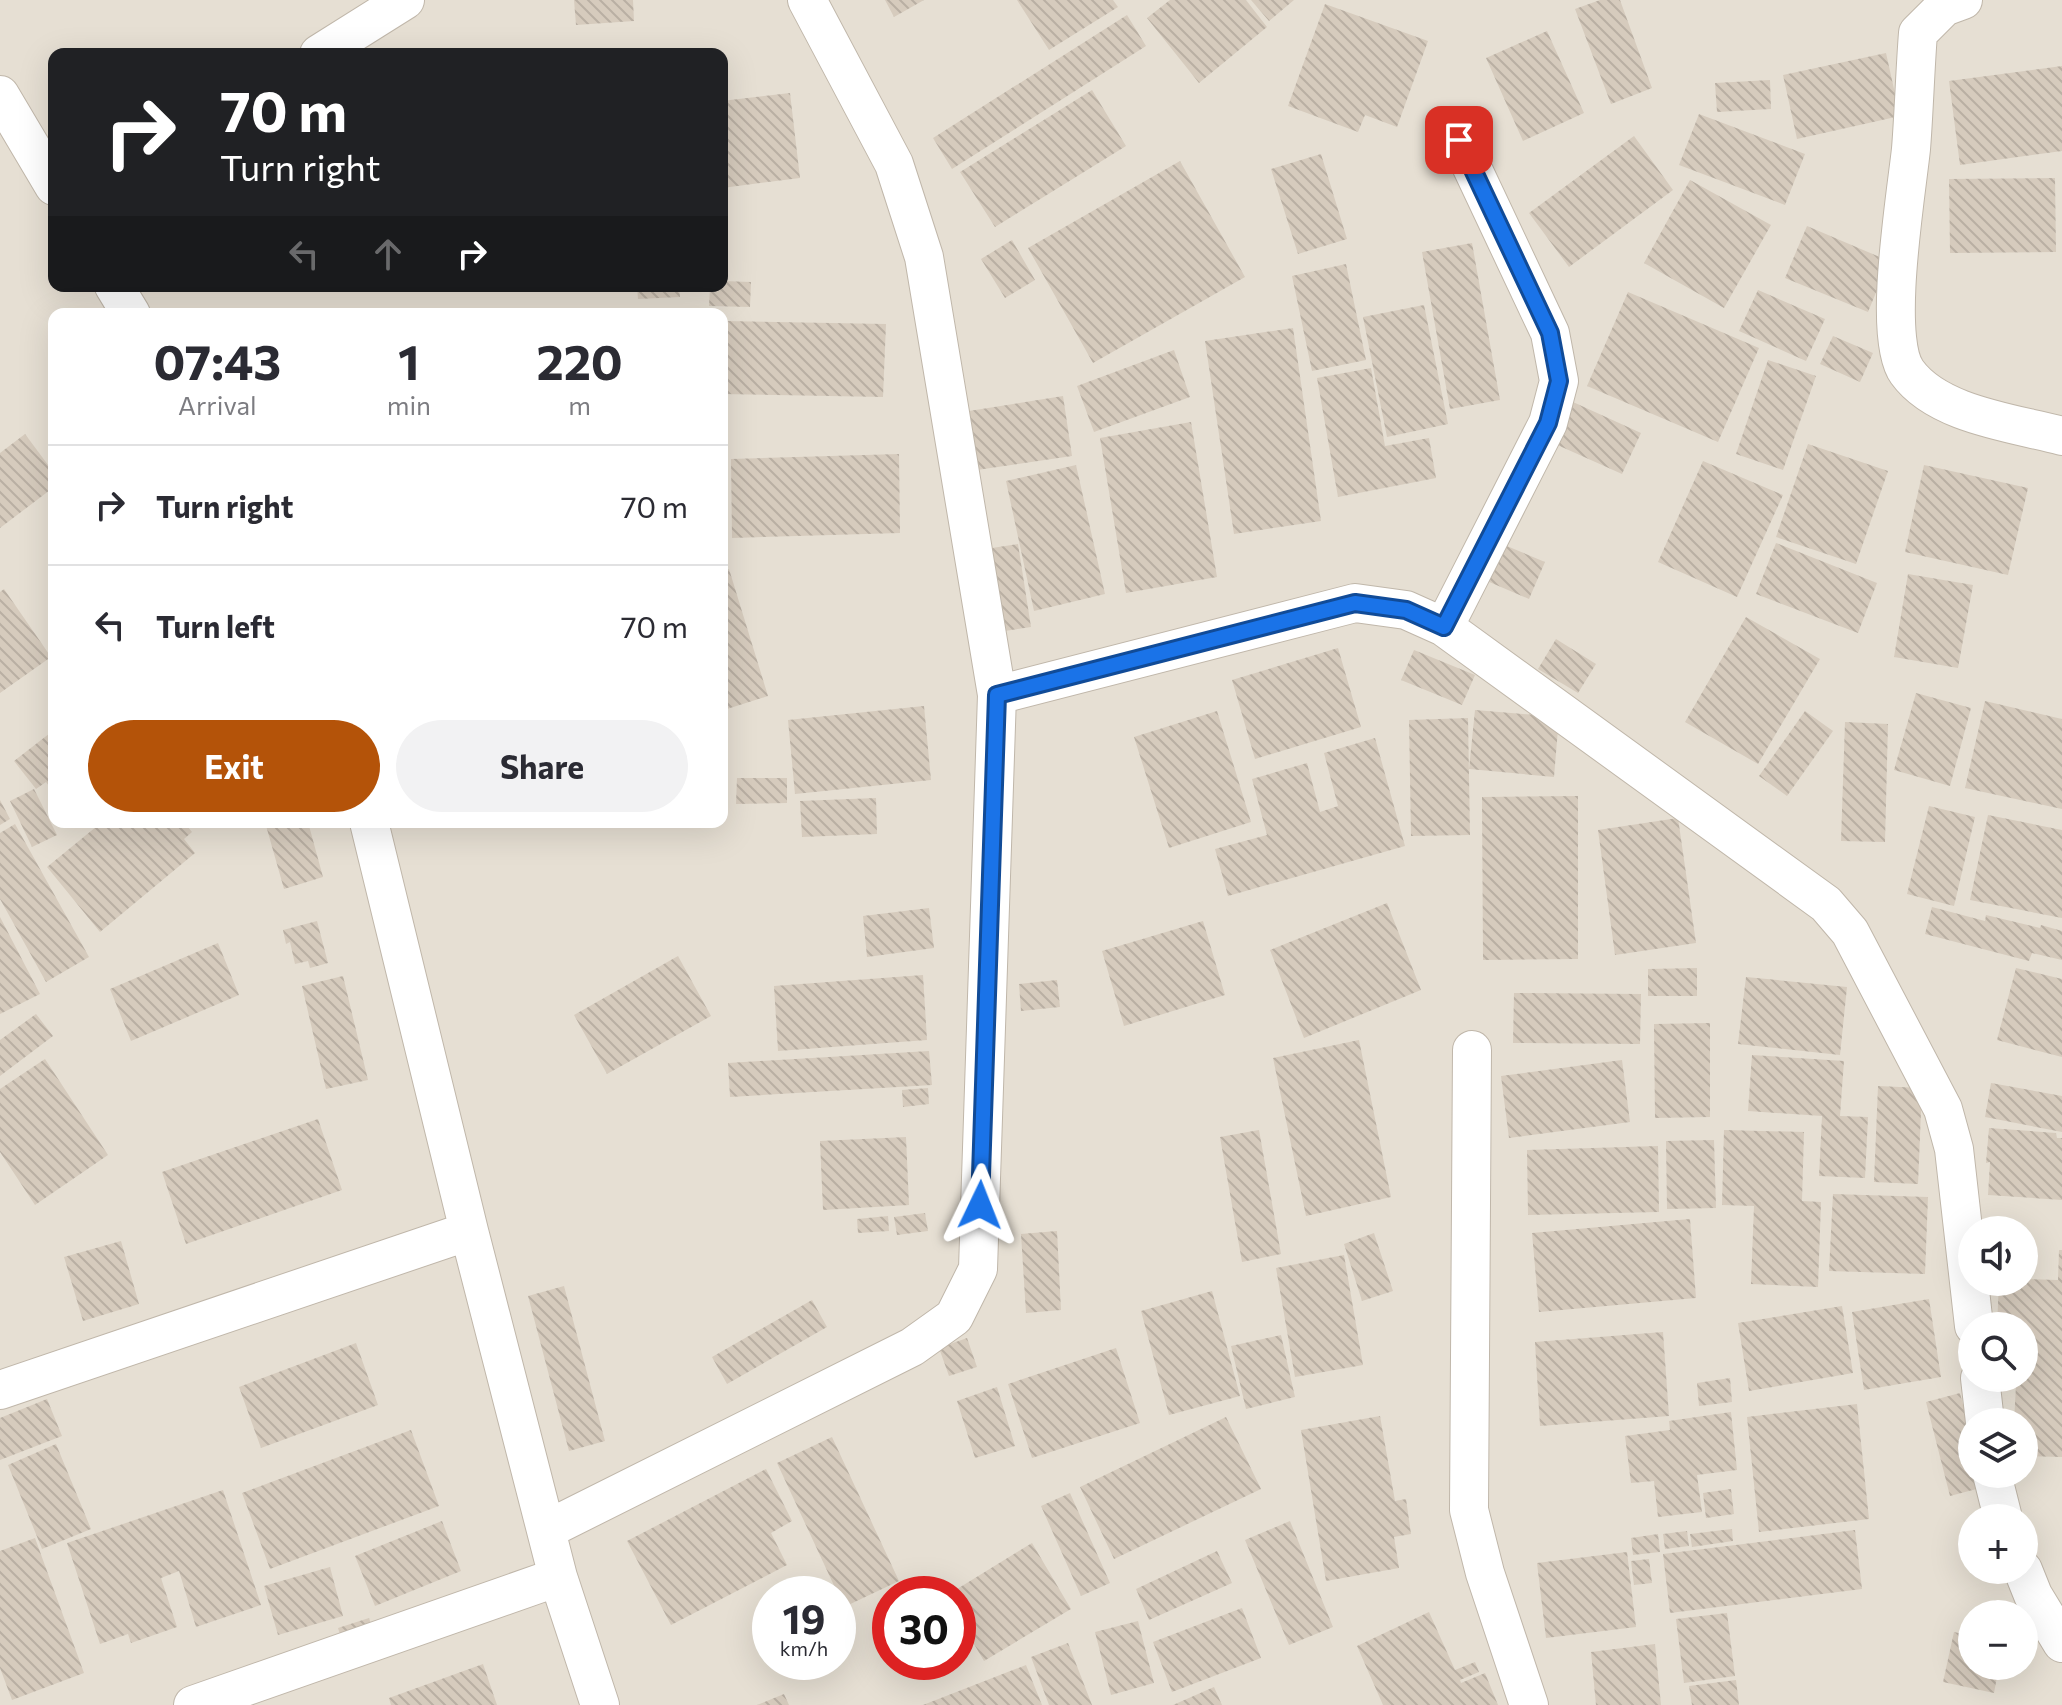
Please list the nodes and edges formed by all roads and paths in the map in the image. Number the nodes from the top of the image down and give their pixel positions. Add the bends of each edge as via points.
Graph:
1 (405, 0) edge
2 (807, 0) edge
3 (1963, 0) edge
4 (329, 48) edge
5 (0, 95) edge
6 (1459, 140) dead end
7 (48, 176) edge
8 (2062, 436) edge
9 (1444, 627) junction
10 (997, 695) junction
11 (370, 828) edge
12 (1472, 1050) dead end
13 (469, 1231) junction
14 (1972, 1312) edge
15 (0, 1390) edge
16 (548, 1529) junction
17 (558, 1577) junction
18 (2029, 1584) edge
19 (2062, 1643) edge
20 (193, 1705) edge
21 (600, 1705) edge
22 (1529, 1705) edge

1 - 4 street
2 - 10 street via 894,164 924,257
3 - 8 street via 1944,7 1918,33 1895,310 1897,347 1906,371 1951,407
5 - 7 street
6 - 9 street via 1550,333 1559,381 1548,423
9 - 10 street via 1406,610 1355,603
9 - 14 street via 1826,904 1850,932 1943,1109 1954,1149
10 - 16 street via 978,1269 954,1317 912,1347
11 - 13 street
12 - 22 street via 1469,1510
13 - 15 street
13 - 16 street
16 - 17 street
17 - 20 street
17 - 21 street
18 - 19 street

